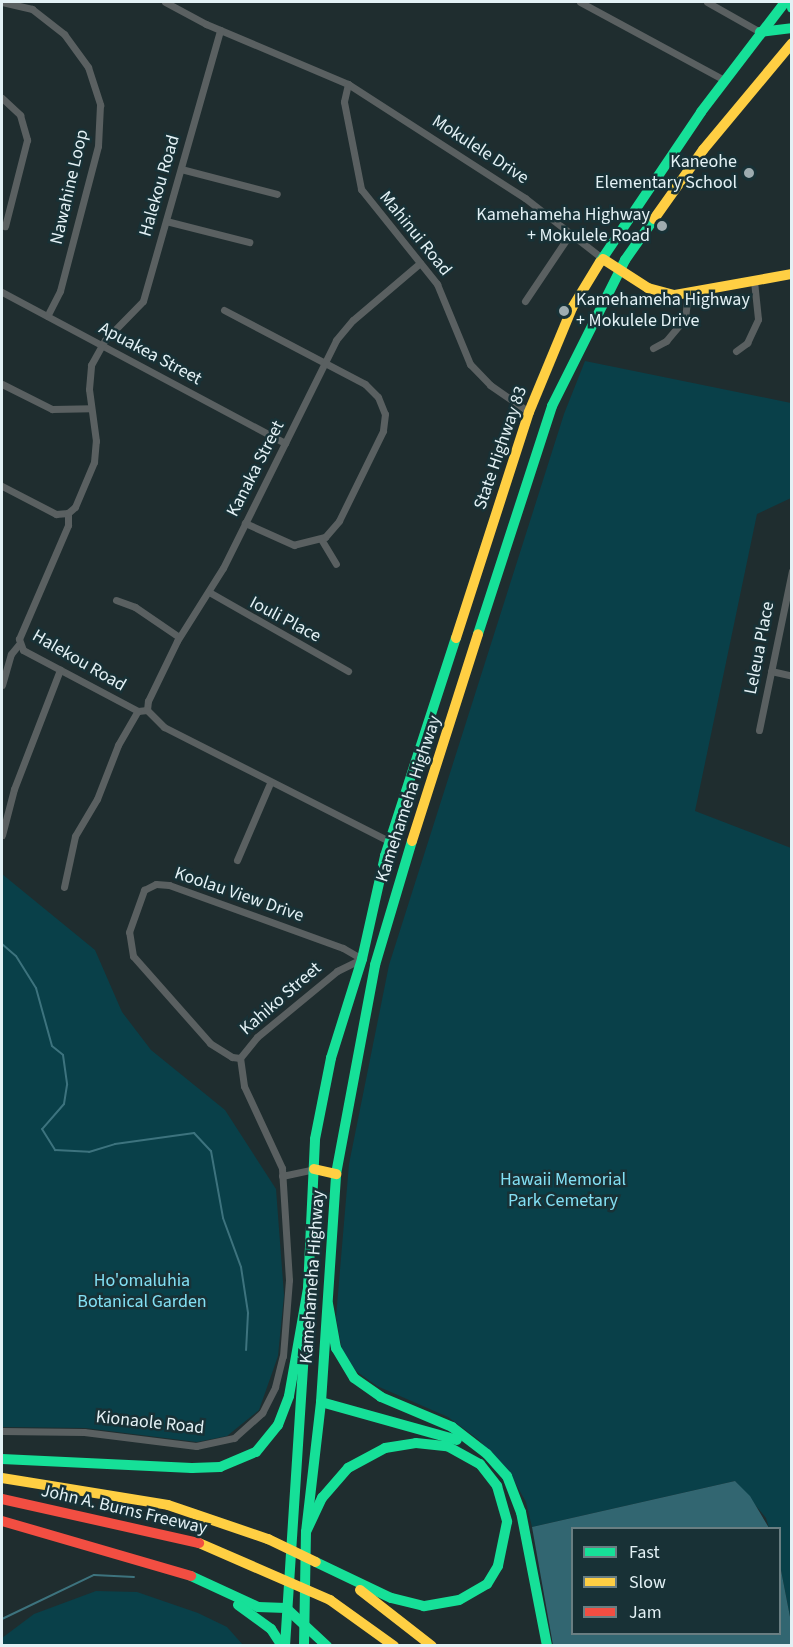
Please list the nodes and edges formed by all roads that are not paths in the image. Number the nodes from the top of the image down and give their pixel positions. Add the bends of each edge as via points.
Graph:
1 (2, 2) edge
2 (165, 2) edge
3 (181, 2) edge
4 (580, 2) edge
5 (707, 2) edge
6 (785, 2) edge
7 (179, 10) junction
8 (792, 28) edge
9 (220, 30) junction
10 (760, 32) junction
11 (792, 43) edge
12 (724, 80) junction
13 (348, 84) junction
14 (2, 98) edge
15 (181, 169) junction
16 (277, 194) dead end
17 (166, 221) junction
18 (5, 226) dead end
19 (570, 234) junction
20 (249, 242) dead end
21 (603, 259) junction
22 (420, 263) junction
23 (619, 271) junction
24 (792, 274) edge
25 (754, 281) junction
26 (2, 292) edge
27 (688, 295) junction
28 (525, 301) dead end
29 (225, 310) dead end
30 (47, 316) junction
31 (101, 345) junction
32 (653, 348) dead end
33 (736, 351) dead end
34 (324, 363) junction
35 (2, 384) edge
36 (91, 408) junction
37 (529, 412) junction
38 (547, 425) junction
39 (285, 443) junction
40 (2, 486) edge
41 (68, 513) junction
42 (245, 523) junction
43 (321, 539) junction
44 (336, 564) dead end
45 (791, 576) edge
46 (209, 592) junction
47 (116, 600) dead end
48 (179, 637) junction
49 (19, 644) junction
50 (60, 670) junction
51 (348, 671) dead end
52 (771, 671) junction
53 (792, 676) edge
54 (2, 685) edge
55 (436, 700) junction
56 (455, 706) junction
57 (147, 710) junction
58 (138, 711) junction
59 (759, 730) dead end
60 (270, 783) junction
61 (2, 835) edge
62 (391, 842) junction
63 (411, 849) junction
64 (237, 860) dead end
65 (64, 887) dead end
66 (362, 959) junction
67 (375, 965) junction
68 (240, 1058) junction
69 (314, 1169) junction
70 (336, 1174) junction
71 (282, 1176) junction
72 (309, 1282) junction
73 (328, 1304) junction
74 (321, 1402) junction
75 (301, 1406) junction
76 (2, 1431) edge
77 (470, 1442) junction
78 (2, 1459) edge
79 (2, 1478) edge
80 (2, 1499) edge
81 (2, 1521) edge
82 (306, 1532) junction
83 (334, 1571) junction
84 (182, 1572) junction
85 (286, 1608) junction
86 (305, 1630) junction
87 (284, 1646) edge
88 (304, 1646) edge
89 (327, 1646) edge
90 (394, 1646) edge
91 (432, 1646) edge
92 (548, 1646) edge

1 - 30 street, Nawahine Loop via 32,9 71,42 88,67 100,105 98,146 60,291
2 - 7 street
3 - 7 street
4 - 12 street
5 - 10 street
6 - 10 main road, State Highway 83
7 - 9 street
8 - 10 main road
9 - 13 street
9 - 15 street, Halekou Road
10 - 12 main road, State Highway 83
11 - 23 main road, Kamehameha Highway via 702,150
12 - 21 main road, State Highway 83
13 - 19 street, Mokulele Drive via 516,192
13 - 22 street, Mahinui Road via 344,102 361,189
14 - 18 street via 20,115 27,140
15 - 16 street
15 - 17 street, Halekou Road
17 - 20 street
17 - 31 street, Halekou Road via 143,301
19 - 21 street, Mokulele Drive
19 - 28 street
21 - 23 main road, Mokulele Drive
21 - 37 main road, State Highway 83 via 572,308
22 - 34 street, Kanaka Street via 347,326
22 - 37 street, Mahinui Road via 441,290 470,364 490,385
23 - 27 main road, Mokulele Drive via 656,292
23 - 38 main road, Kamehameha Highway
24 - 25 main road, Mokulele Drive
25 - 27 main road, Mokulele Drive
25 - 33 street via 758,319 745,345
26 - 30 street, Apuakea Street
27 - 32 street via 685,318 666,341
29 - 34 street
30 - 31 street, Apuakea Street
31 - 36 street, Halekou Road via 89,373
31 - 39 street, Apuakea Street
34 - 39 street, Kanaka Street
34 - 43 street via 375,392 385,420 383,432 339,521
35 - 36 street via 52,408
36 - 41 street, Halekou Road via 94,462 75,507
37 - 38 main road
37 - 55 main road, State Highway 83
38 - 56 main road, Kamehameha Highway
39 - 42 street, Kanaka Street
40 - 41 street via 56,514
41 - 49 street, Halekou Road via 68,525
42 - 43 street via 288,544
42 - 46 street, Kanaka Street
43 - 44 street
45 - 52 street, Leleua Place
46 - 48 street, Kanaka Street
46 - 51 street, Iouli Place
47 - 48 street via 135,607
48 - 57 street, Kanaka Street
49 - 50 street, Halekou Road
49 - 54 street via 11,654
50 - 58 street, Halekou Road
50 - 61 street via 14,789
52 - 53 street
52 - 59 street, Leleua Place
55 - 56 main road
55 - 62 main road, State Highway 83
56 - 63 main road, Kamehameha Highway
57 - 58 street, Halekou Road
57 - 60 street via 164,727
58 - 65 street via 75,836
60 - 62 street
60 - 64 street
62 - 63 main road
62 - 66 main road, State Highway 83
63 - 67 main road, Kamehameha Highway
66 - 67 main road
66 - 68 street, Kahiko Street via 337,970 256,1037
66 - 68 street, Koolau View Drive via 343,948 169,885 156,884 144,890 129,932 133,956 210,1043 232,1058
66 - 69 main road, Kamehameha Highway via 321,1100
67 - 70 main road, Kamehameha Highway
68 - 71 street, Kahiko Street via 244,1086 278,1155
69 - 70 main road
69 - 71 street
69 - 72 main road, Kamehameha Highway
70 - 73 main road, Kamehameha Highway
71 - 76 street, Kionaole Road via 289,1280 287,1324 275,1387 250,1427 234,1438 196,1446 84,1432
72 - 75 main road, Kamehameha Highway
72 - 78 main road via 289,1396 278,1425 256,1452 220,1467 192,1468
73 - 74 main road, Kamehameha Highway
73 - 77 main road via 336,1348 354,1378 381,1396 452,1427
74 - 75 main road
74 - 77 main road via 464,1444
74 - 82 main road, Kamehameha Highway
75 - 85 main road, Kamehameha Highway
77 - 92 main road via 494,1461 516,1493
79 - 83 main road, John A. Burns Freeway via 168,1505 268,1539
80 - 90 main road, John A. Burns Freeway via 172,1534 266,1567 330,1600
81 - 84 main road
82 - 83 main road via 322,1498 341,1474 366,1456 395,1446 426,1443 456,1449 480,1464 497,1486 506,1513 506,1540 492,1578 468,1597 432,1606 407,1604
82 - 86 main road, Kamehameha Highway
83 - 91 main road
84 - 85 main road via 258,1607
84 - 87 main road via 271,1629
85 - 86 main road
85 - 87 main road, Kamehameha Highway
86 - 88 main road, Kamehameha Highway
86 - 89 main road

